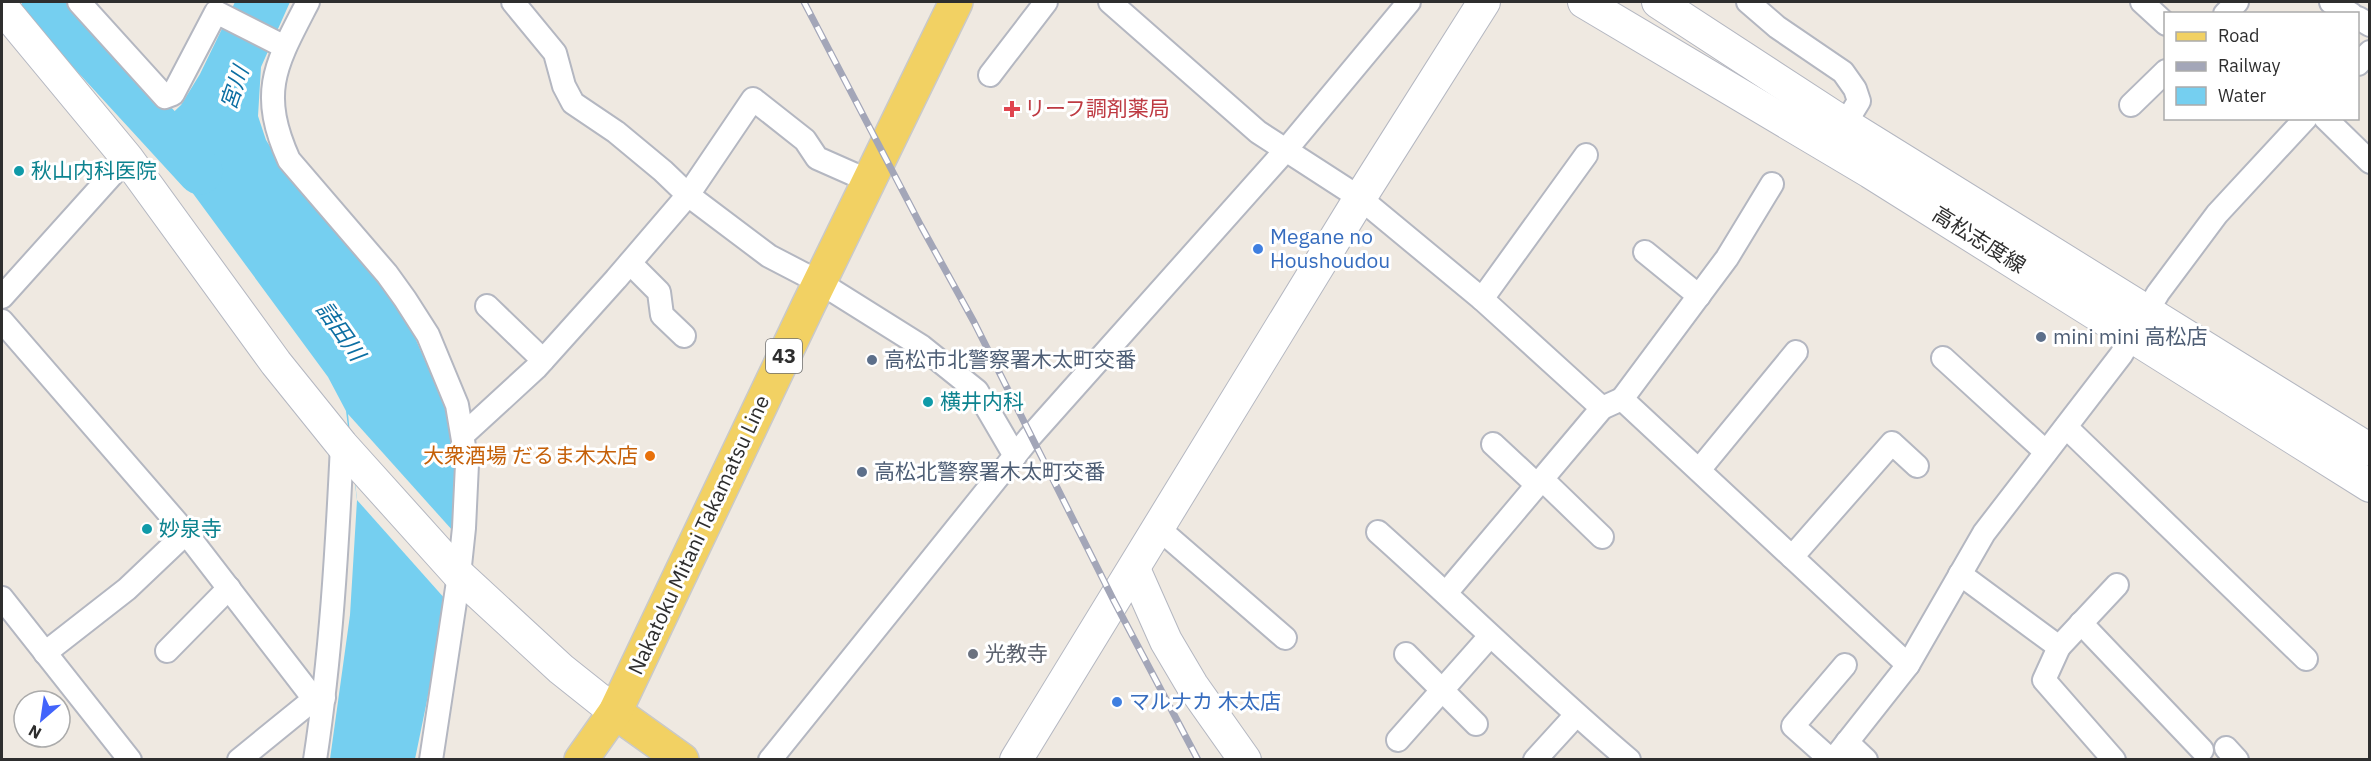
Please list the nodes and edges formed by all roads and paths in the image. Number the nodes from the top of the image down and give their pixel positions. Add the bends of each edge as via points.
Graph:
1 (79, 2) edge
2 (308, 2) edge
3 (513, 2) edge
4 (956, 2) edge
5 (1046, 2) edge
6 (1110, 2) edge
7 (1409, 2) edge
8 (1484, 2) edge
9 (1584, 2) edge
10 (1658, 2) edge
11 (1748, 2) edge
12 (2142, 2) edge
13 (2331, 2) edge
14 (2, 7) edge
15 (2348, 12) edge
16 (2164, 22) edge
17 (280, 45) junction
18 (2370, 52) edge
19 (2359, 63) edge
20 (2164, 73) edge
21 (990, 75) dead end
22 (2131, 105) dead end
23 (2304, 120) edge
24 (2327, 120) edge
25 (1845, 124) junction
26 (1285, 152) junction
27 (1586, 155) dead end
28 (127, 158) junction
29 (2370, 162) edge
30 (869, 181) junction
31 (1772, 184) dead end
32 (688, 195) junction
33 (1360, 198) junction
34 (1645, 252) dead end
35 (630, 263) junction
36 (819, 282) junction
37 (1699, 296) junction
38 (2, 297) edge
39 (1482, 299) junction
40 (487, 306) dead end
41 (2, 321) edge
42 (2139, 324) junction
43 (684, 336) dead end
44 (1796, 352) dead end
45 (1943, 358) dead end
46 (543, 360) junction
47 (1612, 403) junction
48 (2066, 427) junction
49 (463, 435) junction
50 (1493, 444) dead end
51 (2370, 450) edge
52 (339, 451) junction
53 (2046, 452) junction
54 (1015, 456) junction
55 (1917, 466) dead end
56 (1699, 470) junction
57 (1540, 482) junction
58 (2370, 486) edge
59 (1157, 527) junction
60 (1377, 532) dead end
61 (186, 533) junction
62 (1602, 537) dead end
63 (1792, 557) junction
64 (1134, 569) junction
65 (454, 570) junction
66 (1960, 574) junction
67 (2117, 585) dead end
68 (228, 588) junction
69 (1446, 593) junction
70 (2, 598) edge
71 (2081, 623) junction
72 (10, 625) edge
73 (1490, 636) junction
74 (1285, 638) dead end
75 (2059, 647) junction
76 (167, 651) dead end
77 (45, 653) junction
78 (1406, 654) dead end
79 (2306, 659) dead end
80 (1845, 665) dead end
81 (1908, 665) junction
82 (1442, 689) junction
83 (319, 699) junction
84 (615, 712) junction
85 (1576, 715) junction
86 (1476, 724) dead end
87 (1398, 740) dead end
88 (2202, 750) dead end
89 (1837, 754) edge
90 (130, 759) edge
91 (239, 759) edge
92 (315, 759) edge
93 (431, 759) edge
94 (581, 759) edge
95 (608, 759) edge
96 (682, 759) edge
97 (770, 759) edge
98 (1016, 759) edge
99 (1245, 759) edge
100 (1535, 759) edge
101 (1629, 759) edge
102 (1866, 759) edge
103 (2114, 759) edge

1 - 17 street via 165,97 173,94 216,12
2 - 17 street
3 - 32 street via 555,53 573,103 616,132
4 - 30 main road, Nakatoku Mitani Takamatsu Line / 43
5 - 21 street
6 - 26 street
7 - 26 street
8 - 33 street
9 - 42 street, 高松志度線 via 1870,172
10 - 25 street, 高松志度線
11 - 25 street via 1843,72 1859,101
12 - 16 street
13 - 15 street
14 - 28 street
17 - 49 street via 272,104 279,138 289,160 405,299 432,345 457,405
18 - 19 street
20 - 22 street
23 - 42 street via 2217,214
24 - 29 street
25 - 42 street, 高松志度線
26 - 33 street
26 - 54 street
27 - 39 street
28 - 38 street
28 - 52 street
30 - 32 street via 817,158 805,140 753,99
30 - 36 main road, Nakatoku Mitani Takamatsu Line / 43
31 - 37 street
32 - 35 street
32 - 36 street via 769,256
33 - 39 street
33 - 59 street
34 - 37 street
35 - 43 street via 659,292 662,315
35 - 46 street
36 - 54 street via 921,346 976,391
36 - 84 main road, Nakatoku Mitani Takamatsu Line / 43
37 - 47 street
39 - 47 street
40 - 46 street
41 - 61 street
42 - 48 street via 2121,355
42 - 51 street, 高松志度線
42 - 58 street, 高松志度線
44 - 56 street
45 - 53 street
46 - 49 street
47 - 56 street
47 - 57 street
48 - 53 street
48 - 79 street
49 - 65 street via 467,464 464,528
50 - 57 street
52 - 65 street
52 - 83 street
53 - 66 street via 1984,533
54 - 97 street
55 - 63 street via 1892,443
56 - 63 street
57 - 62 street
57 - 69 street
59 - 64 street
59 - 74 street
60 - 69 street
61 - 68 street
61 - 77 street via 127,589
63 - 81 street
64 - 98 street
64 - 99 street via 1166,640 1192,685
65 - 84 street via 561,669
65 - 93 street
66 - 75 street
66 - 81 street
67 - 71 street
68 - 76 street
68 - 83 street
69 - 73 street
70 - 72 street
71 - 75 street
71 - 88 street
72 - 77 street
73 - 82 street
73 - 85 street
75 - 103 street via 2044,680
77 - 90 street
78 - 82 street
80 - 89 street via 1793,726
81 - 89 street
82 - 86 street
82 - 87 street
83 - 91 street
83 - 92 street
84 - 94 main road, 43
84 - 95 main road, 43
84 - 96 main road
85 - 100 street
85 - 101 street
89 - 102 street

